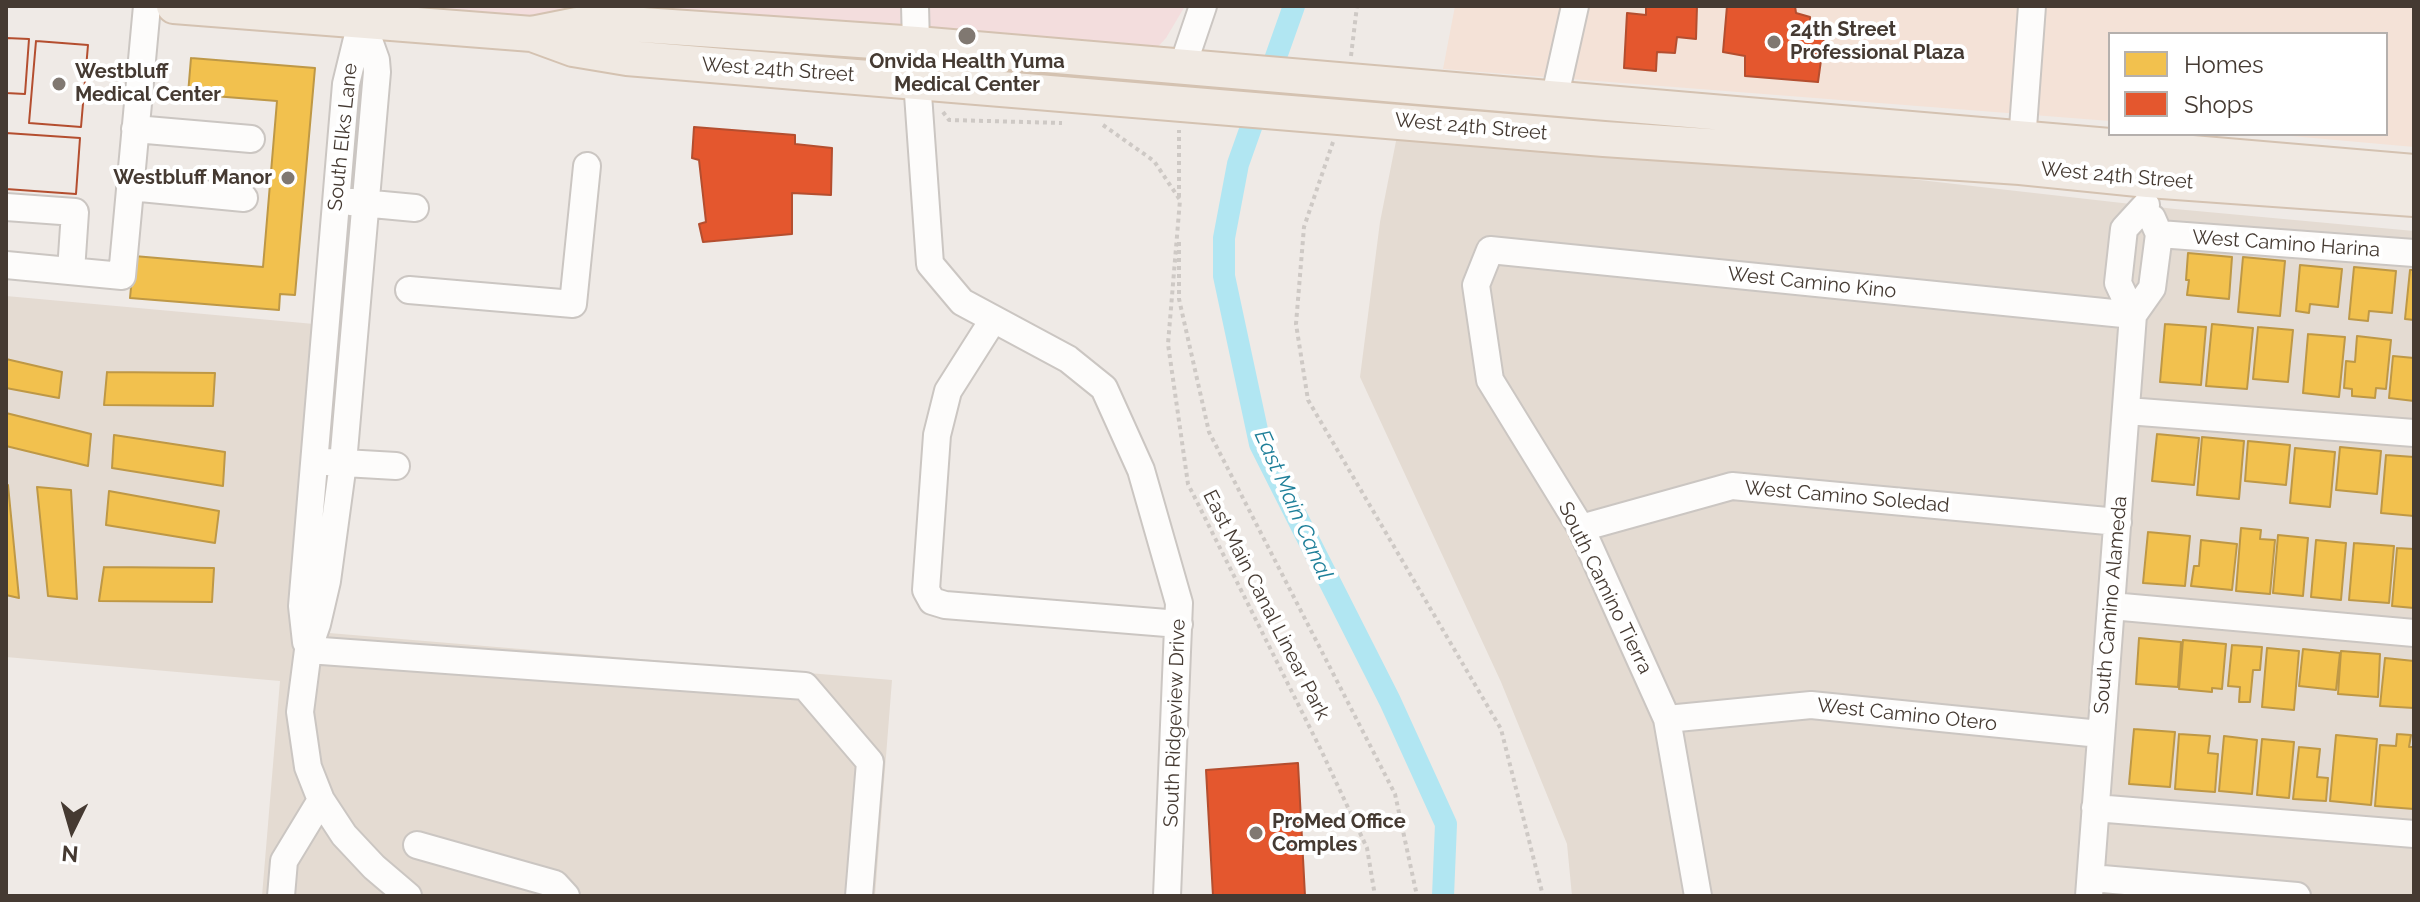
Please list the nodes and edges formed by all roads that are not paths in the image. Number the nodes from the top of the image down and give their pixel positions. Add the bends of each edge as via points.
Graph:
1 (147, 6) edge
2 (174, 6) edge
3 (915, 6) edge
4 (1203, 6) edge
5 (1575, 6) edge
6 (2032, 6) edge
7 (362, 14) edge
8 (532, 34) junction
9 (917, 44) junction
10 (1182, 68) junction
11 (917, 80) junction
12 (1554, 100) junction
13 (1400, 121) junction
14 (135, 129) junction
15 (251, 139) dead end
16 (2021, 153) junction
17 (587, 166) dead end
18 (2414, 172) edge
19 (2148, 178) junction
20 (130, 187) junction
21 (244, 198) dead end
22 (2414, 199) edge
23 (336, 201) junction
24 (366, 204) junction
25 (6, 207) edge
26 (415, 208) dead end
27 (2159, 234) junction
28 (1490, 250) joint
29 (2414, 253) edge
30 (6, 265) edge
31 (71, 271) junction
32 (409, 290) dead end
33 (2133, 315) junction
34 (993, 320) junction
35 (2127, 411) junction
36 (2414, 433) edge
37 (314, 461) junction
38 (343, 463) junction
39 (396, 466) dead end
40 (2118, 522) junction
41 (1581, 528) junction
42 (2111, 606) junction
43 (1179, 624) junction
44 (2414, 633) edge
45 (308, 650) junction
46 (1667, 719) junction
47 (2100, 734) junction
48 (321, 800) junction
49 (2095, 808) junction
50 (2414, 834) edge
51 (417, 845) dead end
52 (2090, 887) edge
53 (281, 896) edge
54 (408, 896) edge
55 (566, 896) edge
56 (859, 896) edge
57 (1167, 896) edge
58 (1698, 896) edge
59 (2297, 896) edge

1 - 14 street
2 - 7 main road, West 24th Street
3 - 9 street, South Ridgeview Drive
4 - 10 street
5 - 12 street
6 - 16 street
7 - 8 main road, West 24th Street
7 - 23 street, South Elks Lane via 346,84
7 - 24 street, South Elks Lane via 377,72
8 - 9 main road, West 24th Street via 577,25 628,24
8 - 11 main road, West 24th Street via 573,49 627,58
9 - 10 main road, West 24th Street
9 - 11 street, South Ridgeview Drive
10 - 12 main road, West 24th Street
11 - 13 main road, West 24th Street
11 - 34 street, South Ridgeview Drive via 930,264 962,302
12 - 13 main road via 1544,114 1530,118 1433,112
12 - 16 main road, West 24th Street
13 - 16 main road, West 24th Street via 1604,139
14 - 15 street
14 - 20 street
16 - 19 main road, West 24th Street
17 - 32 street via 573,304
18 - 19 main road, West 24th Street
19 - 22 main road, West 24th Street
19 - 27 street
19 - 33 street, South Camino Alameda via 2124,229 2118,283
20 - 21 street
20 - 31 street via 122,276
23 - 24 street
23 - 37 street, South Elks Lane
24 - 26 street
24 - 38 street, South Elks Lane
25 - 31 street via 75,212
27 - 29 street, West Camino Harina
27 - 33 street, South Camino Alameda via 2152,288
28 - 33 street, West Camino Kino
28 - 41 street, South Camino Tierra via 1476,285 1490,380
30 - 31 street
33 - 35 street, South Camino Alameda
34 - 43 street, South Ridgeview Drive via 1068,359 1104,388 1141,470 1179,603
34 - 43 street via 948,391 937,435 926,590 932,601
35 - 36 street
35 - 40 street, South Camino Alameda
37 - 38 street
37 - 45 street, South Elks Lane via 302,606
38 - 39 street
38 - 45 street, South Elks Lane via 327,581
40 - 41 street, West Camino Soledad via 1732,486
40 - 42 street, South Camino Alameda
41 - 46 street, South Camino Tierra
42 - 44 street
42 - 47 street, South Camino Alameda
43 - 57 street, South Ridgeview Drive
45 - 48 street, South Elks Lane via 300,712 308,767
45 - 56 street via 805,686 870,762
46 - 47 street, West Camino Otero via 1811,705
46 - 58 street, South Camino Tierra
47 - 49 street, South Camino Alameda
48 - 53 street via 284,861
48 - 54 street, South Elks Lane via 344,835
49 - 50 street
49 - 52 street, South Camino Alameda
51 - 55 street via 555,884
52 - 59 street

